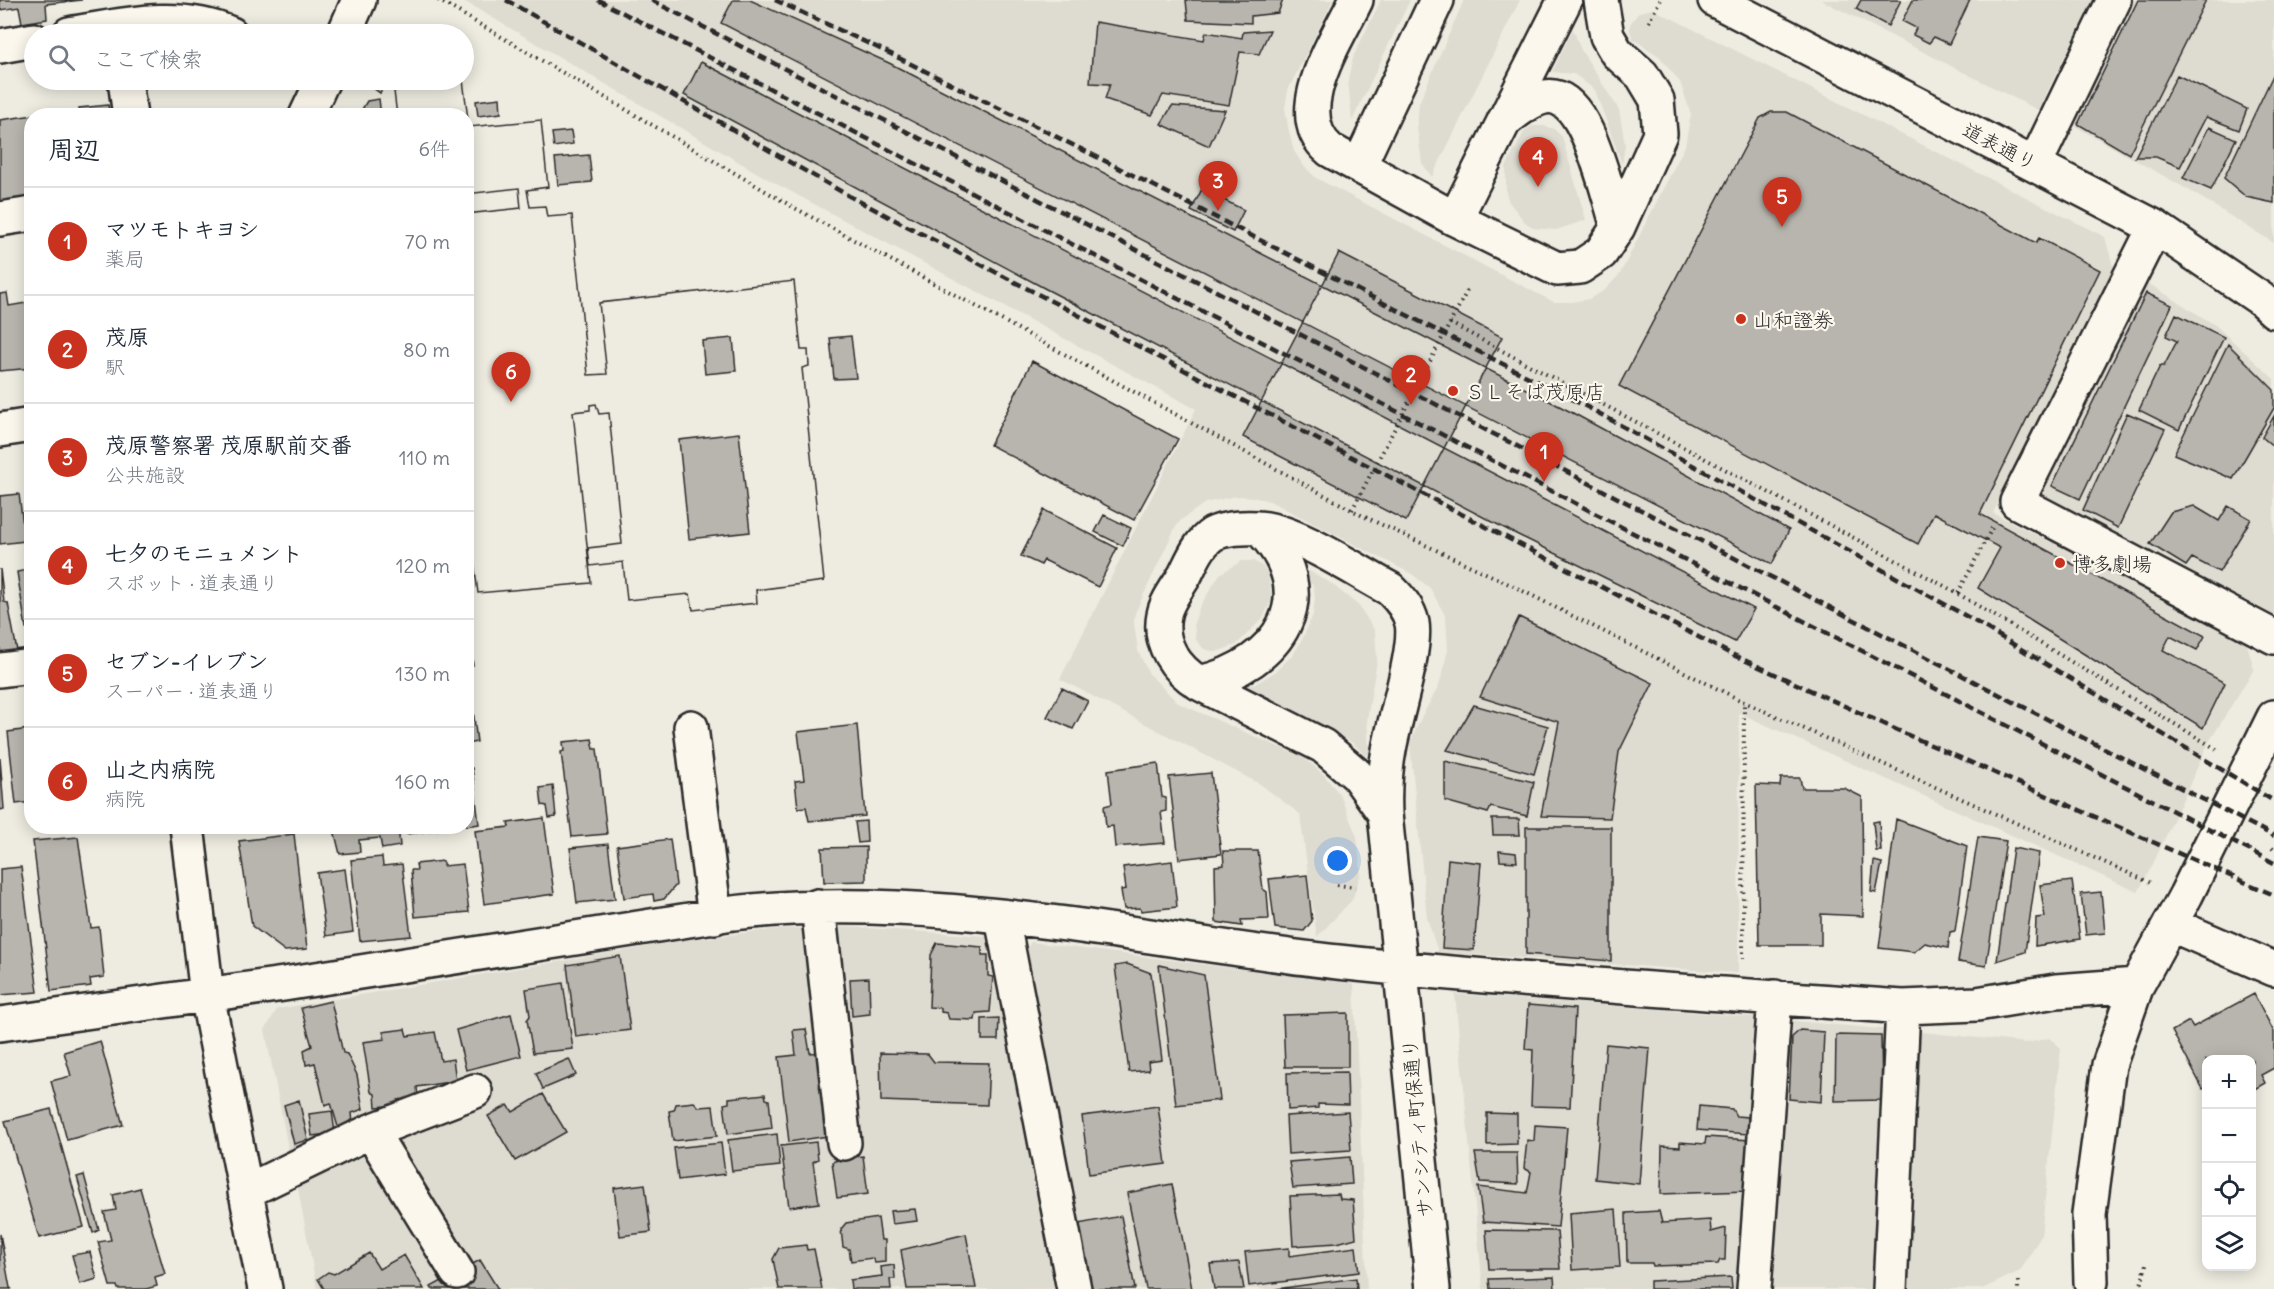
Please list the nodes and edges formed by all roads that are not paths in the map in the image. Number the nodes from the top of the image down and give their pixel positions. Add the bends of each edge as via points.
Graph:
1 (359, 0) edge
2 (1356, 0) edge
3 (1437, 0) edge
4 (1564, 0) edge
5 (1601, 0) edge
6 (1715, 0) edge
7 (2114, 0) edge
8 (118, 20) edge
9 (197, 24) edge
10 (348, 24) edge
11 (24, 42) edge
12 (0, 46) edge
13 (127, 90) edge
14 (318, 90) edge
15 (129, 108) edge
16 (310, 108) edge
17 (1504, 121) junction
18 (2035, 164) junction
19 (1359, 166) junction
20 (24, 215) edge
21 (0, 219) edge
22 (1455, 219) junction
23 (1618, 227) junction
24 (2155, 227) junction
25 (2274, 311) edge
26 (24, 426) edge
27 (0, 430) edge
28 (1259, 528) junction
29 (2274, 637) edge
30 (24, 667) edge
31 (0, 670) edge
32 (1199, 683) junction
33 (2274, 717) edge
34 (691, 728) dead end
35 (1385, 814) junction
36 (188, 834) edge
37 (818, 906) junction
38 (715, 917) junction
39 (1002, 918) junction
40 (2170, 924) junction
41 (1402, 967) junction
42 (2274, 969) edge
43 (2137, 985) junction
44 (207, 995) junction
45 (1759, 996) junction
46 (1903, 1007) junction
47 (0, 1024) edge
48 (475, 1091) dead end
49 (371, 1131) junction
50 (844, 1143) dead end
51 (245, 1192) junction
52 (457, 1272) dead end
53 (2092, 1286) edge
54 (265, 1289) edge
55 (1074, 1289) edge
56 (1433, 1289) edge
57 (1754, 1289) edge
58 (1890, 1289) edge

1 - 10 street
2 - 19 street via 1312,101 1319,141
3 - 19 street
4 - 17 street
5 - 23 street via 1607,36 1617,53 1642,75 1657,100 1660,134
6 - 18 street, 道表通り
7 - 18 street
8 - 9 street
11 - 12 street
13 - 15 street
14 - 16 street
17 - 22 street
17 - 23 street via 1522,106 1542,99 1556,97 1569,104 1583,125
18 - 24 street, 道表通り
19 - 22 street
20 - 21 street
22 - 23 street via 1557,269 1581,267 1601,253
24 - 25 street, 道表通り
24 - 29 street via 2017,502
26 - 27 street
28 - 32 street via 1275,544 1284,561 1291,589 1291,612 1260,656 1219,678
28 - 32 street via 1214,534 1199,548 1164,614 1163,636 1172,657 1183,673
28 - 35 street, サンシティ町保通り via 1286,534 1390,589 1403,602 1412,624 1412,644 1389,749
30 - 31 street
32 - 35 street via 1323,746 1357,775
33 - 40 street
34 - 38 street
35 - 41 street, サンシティ町保通り
36 - 44 street
37 - 38 street
37 - 39 street via 918,909
37 - 50 street
38 - 44 street
39 - 41 street
39 - 55 street
40 - 42 street
40 - 43 street
41 - 45 street
41 - 56 street, サンシティ町保通り
43 - 46 street via 2056,991 1977,1004
43 - 53 street via 2109,1065 2095,1152 2089,1214
44 - 47 street
44 - 51 street
45 - 46 street
45 - 57 street
46 - 58 street
48 - 49 street
49 - 51 street
49 - 52 street
51 - 54 street

